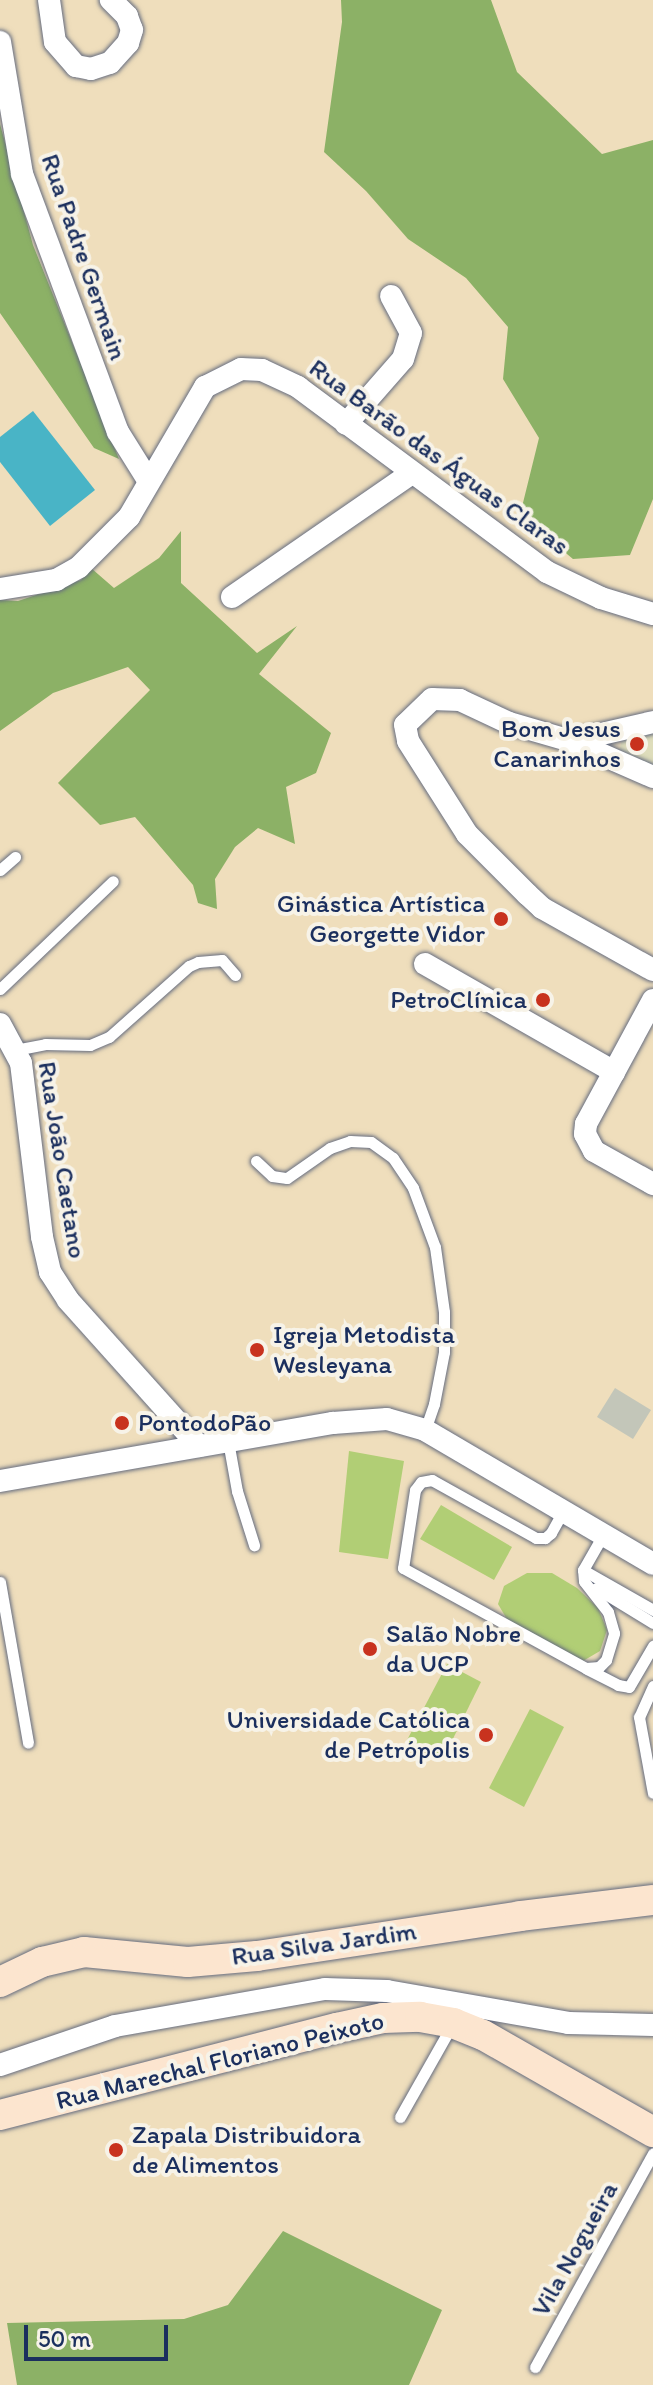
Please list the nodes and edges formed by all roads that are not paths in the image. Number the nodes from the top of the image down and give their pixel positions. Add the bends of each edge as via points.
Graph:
1 (49, 0) edge
2 (111, 0) edge
3 (0, 42) edge
4 (391, 296) dead end
5 (346, 424) junction
6 (410, 474) junction
7 (148, 480) junction
8 (0, 589) edge
9 (232, 597) dead end
10 (653, 614) edge
11 (653, 722) edge
12 (571, 741) junction
13 (653, 777) edge
14 (15, 857) dead end
15 (0, 870) edge
16 (113, 881) dead end
17 (425, 964) dead end
18 (653, 970) edge
19 (235, 975) dead end
20 (0, 989) edge
21 (653, 1000) edge
22 (0, 1024) edge
23 (15, 1050) junction
24 (614, 1072) junction
25 (256, 1161) dead end
26 (653, 1184) edge
27 (425, 1430) junction
28 (228, 1441) junction
29 (199, 1446) junction
30 (0, 1481) edge
31 (562, 1513) junction
32 (603, 1535) junction
33 (254, 1545) dead end
34 (653, 1564) edge
35 (584, 1575) junction
36 (0, 1582) edge
37 (653, 1610) edge
38 (653, 1623) edge
39 (653, 1646) edge
40 (586, 1668) junction
41 (653, 1686) edge
42 (28, 1743) dead end
43 (653, 1793) edge
44 (653, 1900) edge
45 (0, 1982) edge
46 (453, 2023) junction
47 (653, 2025) edge
48 (0, 2065) edge
49 (0, 2115) edge
50 (400, 2117) dead end
51 (653, 2132) edge
52 (653, 2153) edge
53 (535, 2367) dead end

1 - 2 street via 55,42 76,66 91,69 110,63 132,30
3 - 7 street, Rua Padre Germain via 22,174 118,432
4 - 5 street via 411,333 403,359
5 - 6 street, Rua Barão das Águas Claras
5 - 7 street, Rua Barão das Águas Claras via 281,376 241,369 205,387
6 - 9 street
6 - 10 street, Rua Barão das Águas Claras via 559,580
7 - 8 street, Rua Barão das Águas Claras via 129,517 79,567 56,580
11 - 12 street
12 - 13 street
12 - 18 street via 446,698 432,699 405,725 408,741 467,834 527,894 542,908
14 - 15 lane
16 - 20 lane
17 - 24 street
19 - 23 lane via 222,960 198,962 109,1037 90,1045
21 - 24 street
22 - 23 street, Rua João Caetano
23 - 29 street, Rua João Caetano via 50,1272 68,1300
24 - 26 street via 585,1134 594,1151
25 - 27 lane via 272,1176 287,1178 330,1148 350,1141 371,1142 393,1158 413,1188 435,1247 444,1312 444,1352
27 - 28 street via 387,1419
27 - 31 street
28 - 29 street
28 - 33 lane
29 - 30 street
31 - 32 street
31 - 40 lane via 551,1533 536,1538 432,1480 421,1482 401,1561 407,1573
32 - 34 street
32 - 35 lane
35 - 37 lane
35 - 38 lane
35 - 40 lane via 608,1612 614,1633 606,1660
36 - 42 lane
39 - 40 lane via 629,1687
41 - 43 lane via 639,1717
44 - 45 main road, Rua Silva Jardim via 257,1956 188,1962 84,1952 42,1962
46 - 49 main road, Rua Marechal Floriano Peixoto via 383,2018
46 - 50 lane
46 - 51 main road, Rua Marechal Floriano Peixoto
47 - 48 street via 568,2023 387,1991 325,1989 115,2026
52 - 53 lane, Vila Nogueira

